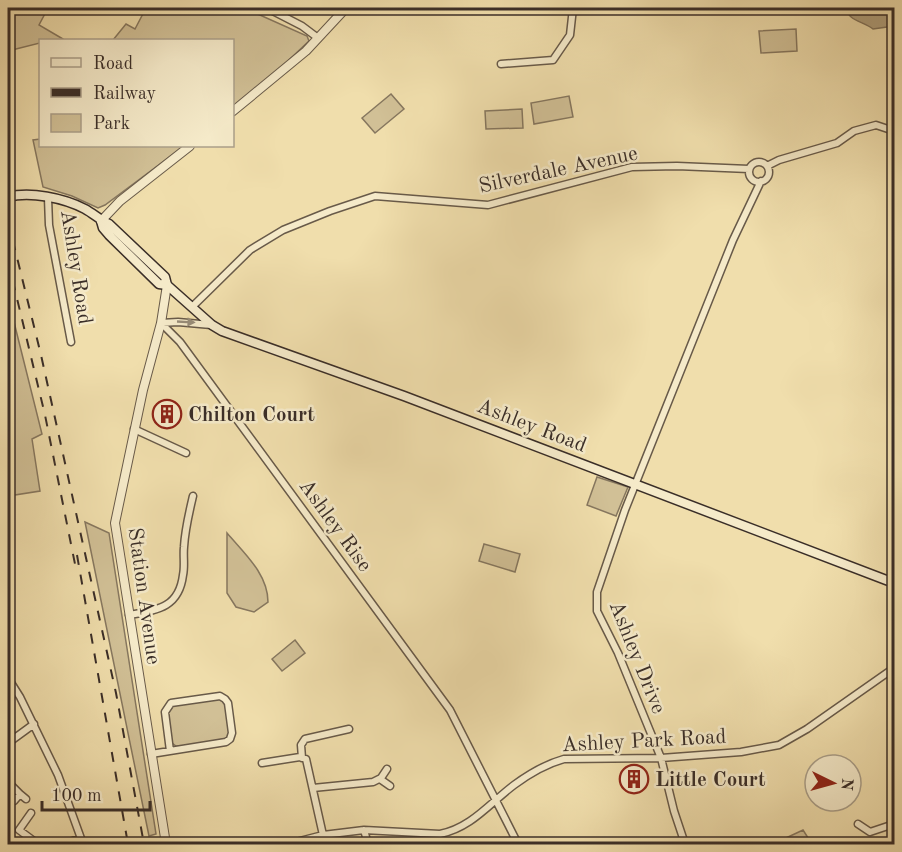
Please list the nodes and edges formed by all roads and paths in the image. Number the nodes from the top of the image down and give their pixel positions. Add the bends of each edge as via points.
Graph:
1 (267, 8) edge
2 (346, 8) edge
3 (573, 8) edge
4 (318, 38) junction
5 (501, 64) dead end
6 (234, 110) edge
7 (894, 130) edge
8 (189, 147) edge
9 (767, 166) junction
10 (749, 169) junction
11 (760, 181) junction
12 (8, 197) edge
13 (48, 198) junction
14 (101, 221) junction
15 (167, 285) junction
16 (192, 307) junction
17 (161, 323) junction
18 (212, 325) junction
19 (71, 342) dead end
20 (134, 429) junction
21 (186, 453) dead end
22 (636, 483) junction
23 (194, 496) dead end
24 (894, 584) edge
25 (129, 615) junction
26 (894, 668) edge
27 (8, 678) edge
28 (33, 724) junction
29 (349, 729) dead end
30 (8, 743) edge
31 (170, 751) junction
32 (151, 754) junction
33 (302, 758) junction
34 (661, 758) junction
35 (262, 763) dead end
36 (387, 770) dead end
37 (380, 779) junction
38 (8, 782) edge
39 (390, 786) dead end
40 (313, 788) junction
41 (20, 794) junction
42 (26, 799) dead end
43 (14, 801) dead end
44 (495, 801) junction
45 (31, 813) dead end
46 (858, 824) dead end
47 (894, 824) edge
48 (364, 830) junction
49 (323, 835) junction
50 (82, 841) edge
51 (38, 844) edge
52 (65, 844) edge
53 (166, 844) edge
54 (288, 844) edge
55 (368, 844) edge
56 (518, 844) edge
57 (685, 844) edge

1 - 4 street
2 - 4 street
3 - 5 street via 570,35 553,60
4 - 6 street
7 - 9 street via 876,125 854,131 837,143
8 - 14 street via 120,201
9 - 10 street via 755,162
9 - 11 street via 768,176
10 - 11 street via 752,178
10 - 16 street, Silverdale Avenue via 632,167 488,205 375,196 292,226 250,250
11 - 22 street
12 - 13 main road, Ashley Road via 18,194
13 - 14 main road, Ashley Road via 84,208
13 - 19 street, Ashley Road via 49,225
14 - 15 main road, Ashley Road via 109,224 165,277
15 - 16 main road, Ashley Road
15 - 17 street, Station Avenue
16 - 18 main road, Ashley Road
17 -> 18 street
17 - 20 street, Station Avenue
17 - 44 street, Ashley Rise via 188,352 450,710
18 - 22 main road, Ashley Road
20 - 21 street
20 - 25 street, Station Avenue via 115,523
22 - 24 main road, Ashley Road
22 - 34 street, Ashley Drive via 597,592 597,611
23 - 25 street via 186,528 180,592 167,606
25 - 32 street, Station Avenue
26 - 34 street, Ashley Park Road via 779,745
27 - 28 street
28 - 30 street
28 - 50 street via 58,775
29 - 33 street via 305,739 301,745
31 - 31 street via 167,706 220,696 225,699 230,739
31 - 32 street
32 - 53 street, Station Avenue
33 - 35 street
33 - 40 street via 306,759
34 - 44 street, Ashley Park Road via 564,759 549,763
34 - 57 street, Ashley Drive
36 - 37 street
37 - 39 street
37 - 40 street
38 - 41 street
40 - 49 street
41 - 42 street
41 - 43 street
44 - 48 street, Ashley Park Road via 450,832
44 - 56 street, Ashley Rise
45 - 51 street via 19,830
46 - 47 street via 870,832
48 - 49 street, Ashley Park Road
48 - 55 street
49 - 54 street, Ashley Park Road
50 - 52 street

